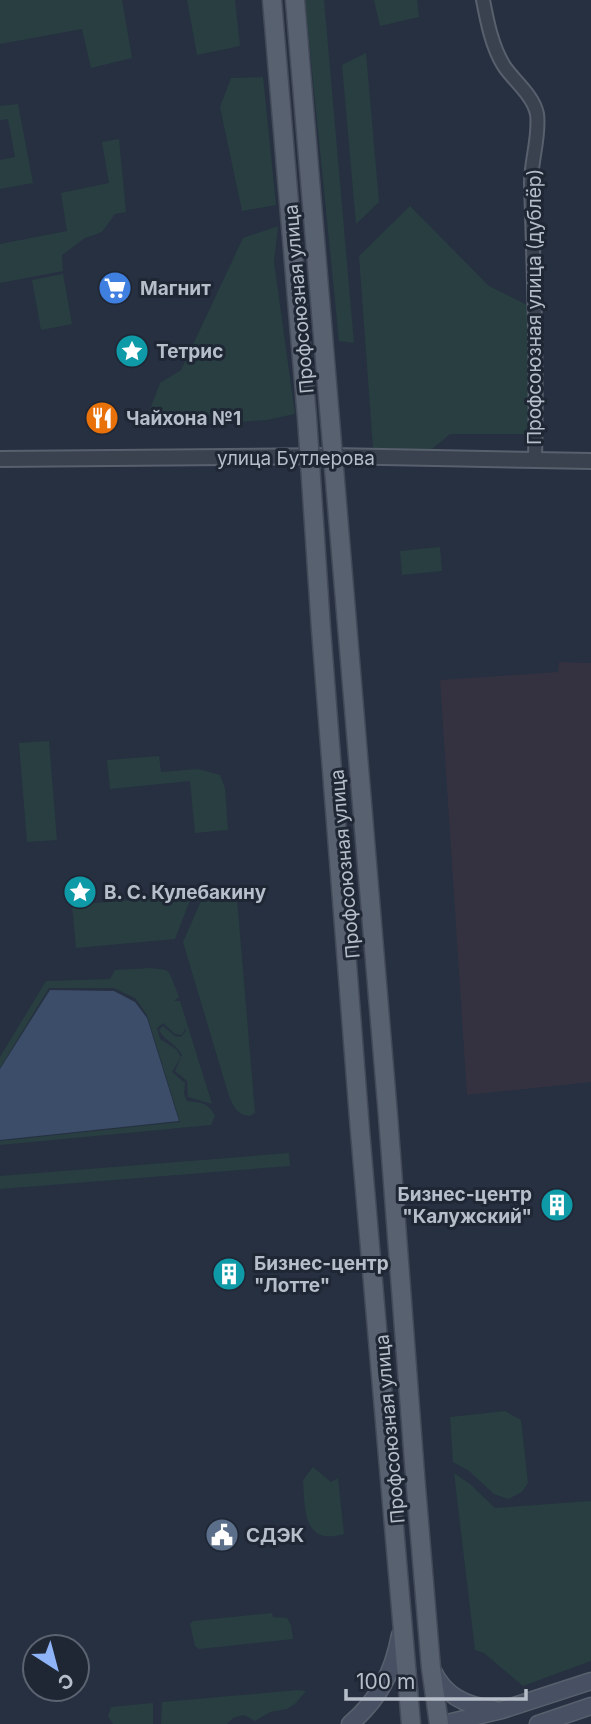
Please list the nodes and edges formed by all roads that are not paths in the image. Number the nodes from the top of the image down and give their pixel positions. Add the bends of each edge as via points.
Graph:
1 (272, 0) edge
2 (295, 0) edge
3 (483, 0) edge
4 (333, 456) junction
5 (310, 457) junction
6 (0, 459) edge
7 (535, 460) junction
8 (591, 461) edge
9 (401, 1626) junction
10 (431, 1668) junction
11 (591, 1681) edge
12 (591, 1706) edge
13 (502, 1710) junction
14 (350, 1724) edge
15 (411, 1724) edge
16 (441, 1724) edge
17 (538, 1724) edge

1 - 5 main road, Профсоюзная улица
2 - 4 main road, Профсоюзная улица
3 - 7 street, Профсоюзная улица (дублёр) via 502,64 527,94 537,115 531,170
4 - 5 street, улица Бутлерова
4 - 7 street, улица Бутлерова
4 - 10 main road, Профсоюзная улица
5 - 6 street, улица Бутлерова
5 - 9 main road, Профсоюзная улица
7 - 8 street, улица Бутлерова
9 - 14 main road via 390,1676
9 - 15 main road, Профсоюзная улица
10 - 13 main road via 438,1682 461,1701
10 - 16 main road, Профсоюзная улица
11 - 13 main road
12 - 17 main road
13 - 16 main road

